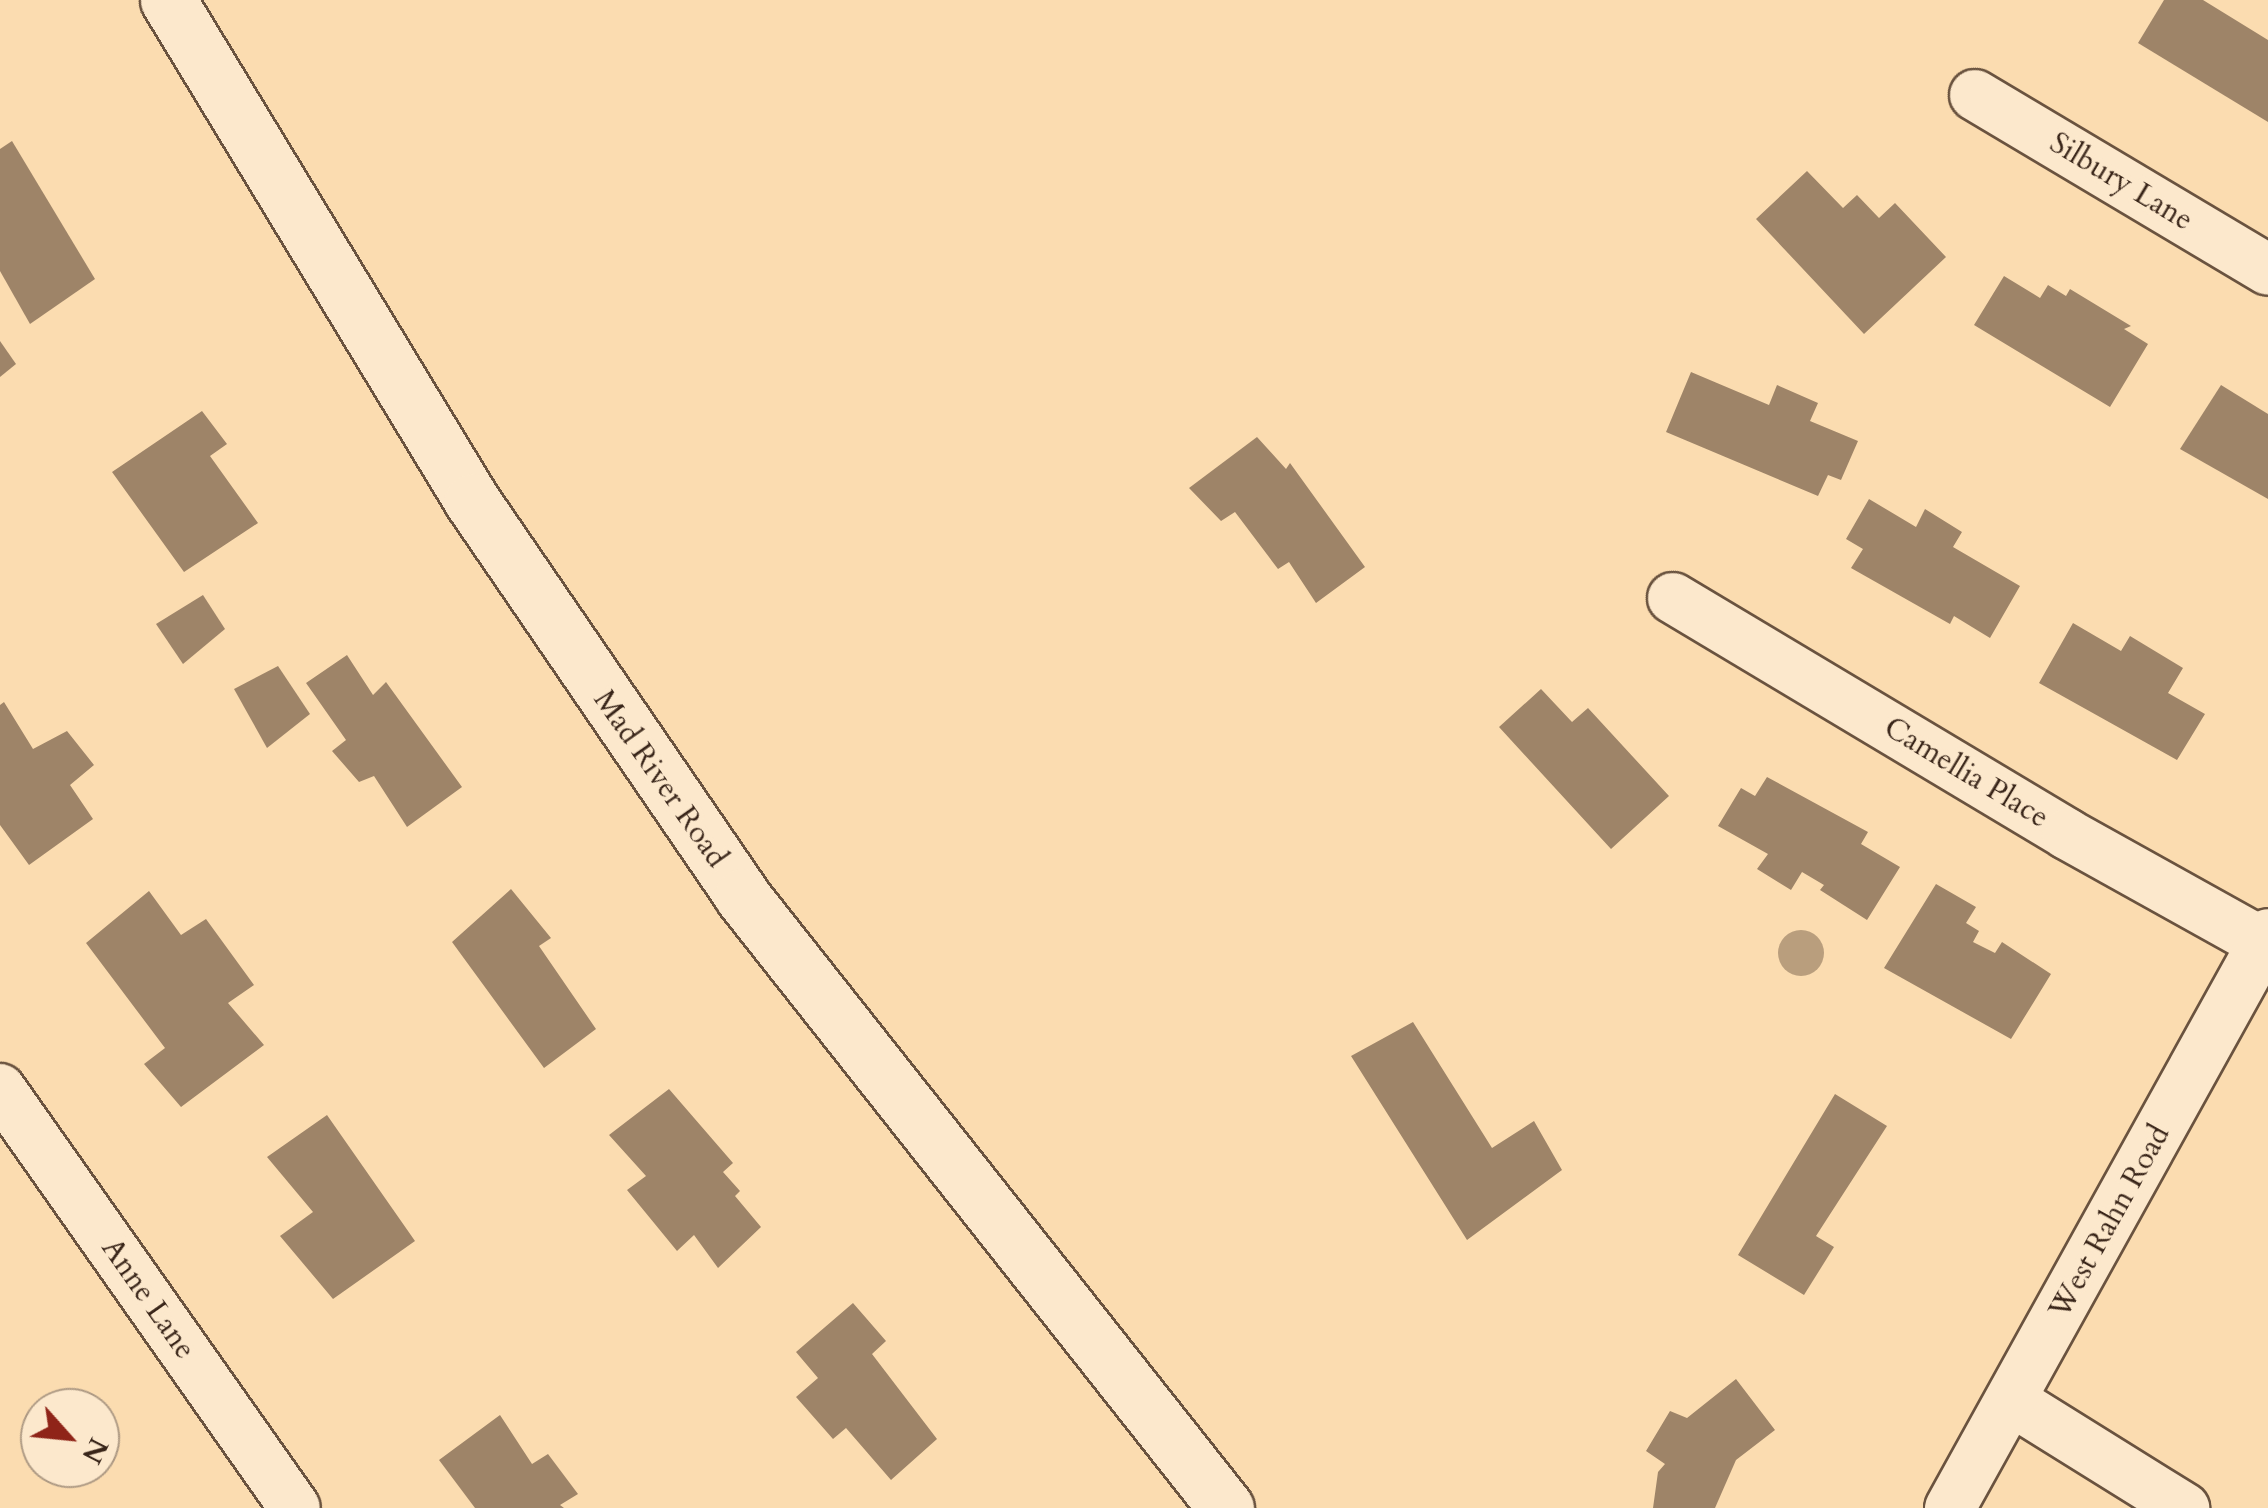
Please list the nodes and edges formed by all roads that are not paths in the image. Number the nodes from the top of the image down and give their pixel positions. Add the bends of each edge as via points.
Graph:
1 (168, 0) edge
2 (1975, 95) dead end
3 (2268, 270) edge
4 (1673, 598) dead end
5 (2266, 938) edge
6 (0, 1089) edge
7 (2012, 1401) junction
8 (295, 1508) edge
9 (1226, 1508) edge
10 (1950, 1508) edge
11 (2184, 1508) edge

1 - 9 street, Mad River Road via 472,501 742,896
2 - 3 street, Silbury Lane
4 - 5 street, Camellia Place via 2067,834
5 - 7 street, West Rahn Road
6 - 8 street, Anne Lane
7 - 10 street, West Rahn Road
7 - 11 street

